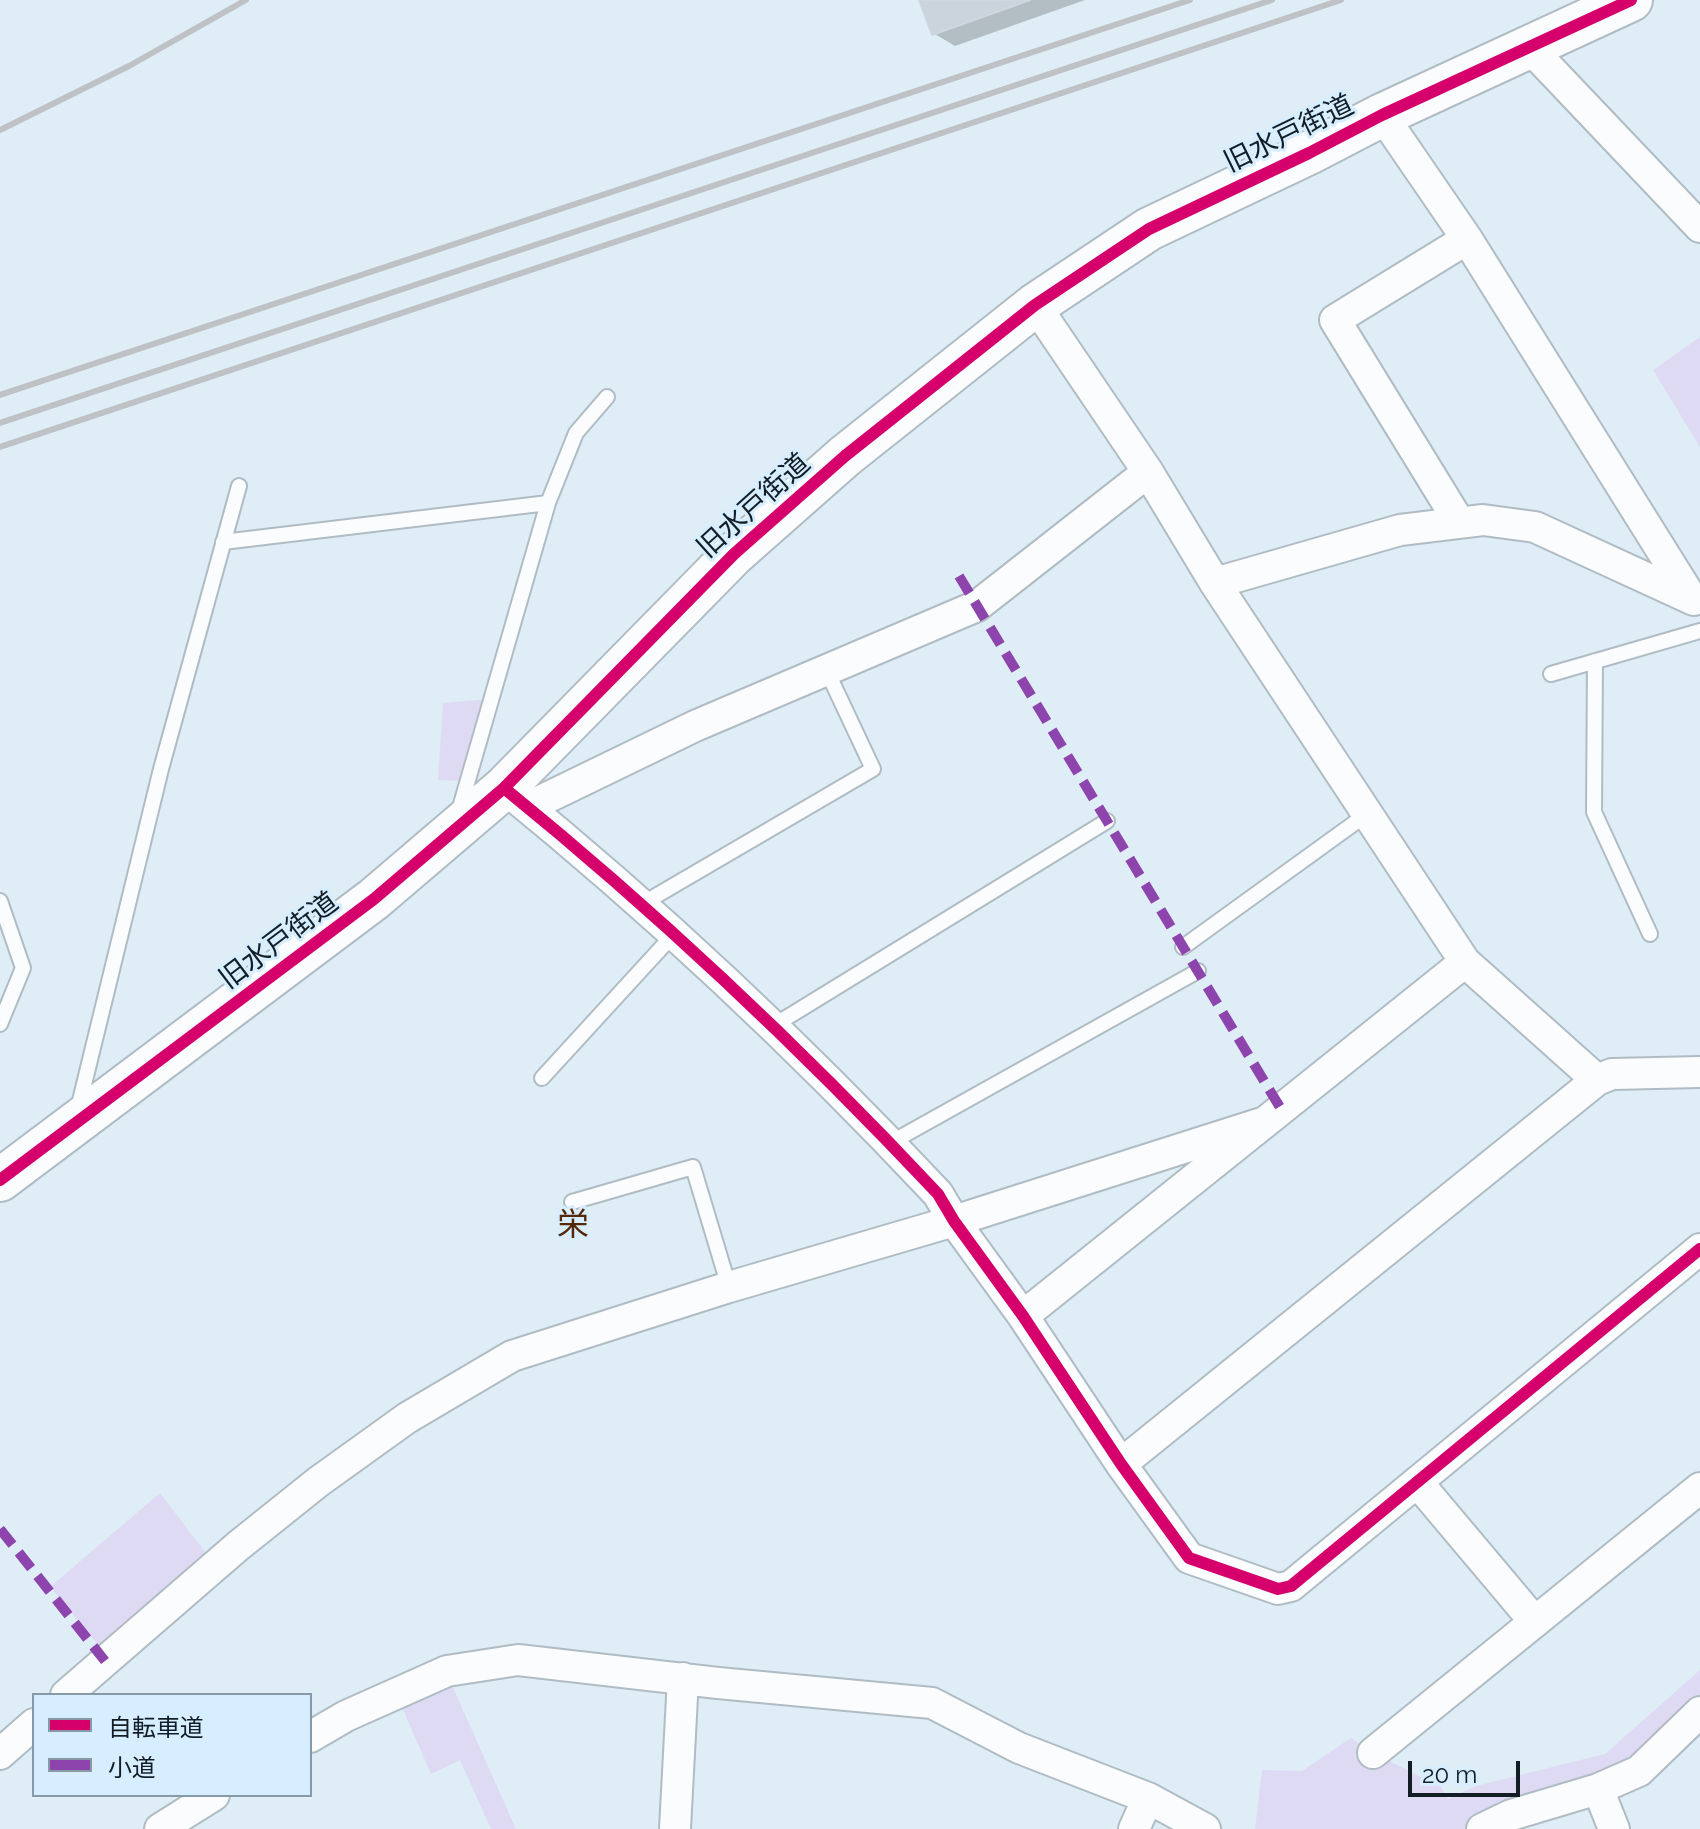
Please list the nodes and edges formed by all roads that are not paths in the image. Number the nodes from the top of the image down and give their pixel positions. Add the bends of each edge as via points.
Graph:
1 (1631, 0) edge
2 (1530, 48) junction
3 (1382, 115) junction
4 (1700, 227) edge
5 (1467, 239) junction
6 (1035, 305) junction
7 (607, 397) dead end
8 (1148, 472) junction
9 (239, 486) dead end
10 (548, 503) junction
11 (1459, 522) junction
12 (223, 542) junction
13 (1215, 583) junction
14 (1696, 600) edge
15 (1700, 631) edge
16 (1595, 661) junction
17 (826, 669) junction
18 (1551, 674) dead end
19 (516, 797) junction
20 (1367, 814) junction
21 (1107, 821) dead end
22 (454, 830) junction
23 (0, 901) edge
24 (642, 904) junction
25 (674, 934) junction
26 (1650, 934) dead end
27 (1183, 947) dead end
28 (1465, 962) junction
29 (1198, 971) dead end
30 (0, 1024) edge
31 (773, 1026) junction
32 (1700, 1072) edge
33 (542, 1078) dead end
34 (1597, 1080) junction
35 (1265, 1122) junction
36 (73, 1126) junction
37 (890, 1143) junction
38 (0, 1180) edge
39 (572, 1202) dead end
40 (954, 1221) junction
41 (1700, 1249) edge
42 (729, 1287) junction
43 (1023, 1316) junction
44 (1121, 1464) junction
45 (1418, 1483) junction
46 (1700, 1488) edge
47 (1535, 1622) junction
48 (683, 1678) junction
49 (68, 1693) edge
50 (1700, 1712) edge
51 (32, 1726) edge
52 (312, 1736) edge
53 (1373, 1753) dead end
54 (0, 1754) edge
55 (1598, 1789) junction
56 (211, 1797) edge
57 (1148, 1798) junction
58 (160, 1829) edge
59 (675, 1829) edge
60 (1134, 1829) edge
61 (1205, 1829) edge
62 (1482, 1829) edge
63 (1614, 1829) edge

1 - 2 street, 旧水戸街道
2 - 3 street, 旧水戸街道
2 - 4 street
3 - 5 street
3 - 6 street, 旧水戸街道 via 1149,229
5 - 11 street via 1335,320
5 - 14 street
6 - 8 street
6 - 19 street, 旧水戸街道 via 845,456 734,554
7 - 10 lane via 576,433
8 - 13 street
8 - 17 street via 977,606
9 - 12 lane
10 - 12 lane
10 - 22 lane
11 - 13 street via 1400,530
11 - 14 street via 1535,527
12 - 36 lane
13 - 20 street
15 - 16 lane
16 - 18 lane
16 - 26 lane via 1594,812
17 - 19 street
17 - 24 lane via 873,769
19 - 22 street, 旧水戸街道
19 - 24 street
20 - 27 lane
20 - 28 street
21 - 31 lane
22 - 36 street, 旧水戸街道 via 374,899
23 - 30 lane via 23,968
24 - 25 street
25 - 31 street
25 - 33 lane
28 - 34 street
28 - 35 street
29 - 37 lane
31 - 37 street
32 - 34 street via 1612,1074
34 - 44 street
35 - 40 street
35 - 43 street
36 - 38 street, 旧水戸街道
37 - 40 street via 938,1194
39 - 42 lane via 693,1167
40 - 42 street
40 - 43 street
41 - 45 street
42 - 49 street via 512,1356 407,1418 295,1500
43 - 44 street
44 - 45 street via 1189,1558 1278,1589 1291,1586
45 - 47 street
46 - 47 street
47 - 53 street
48 - 52 street via 518,1660 447,1671
48 - 57 street via 932,1703 1019,1748
48 - 59 street
50 - 55 street via 1639,1771
51 - 54 street
55 - 62 street
55 - 63 street
56 - 58 street
57 - 60 street
57 - 61 street

